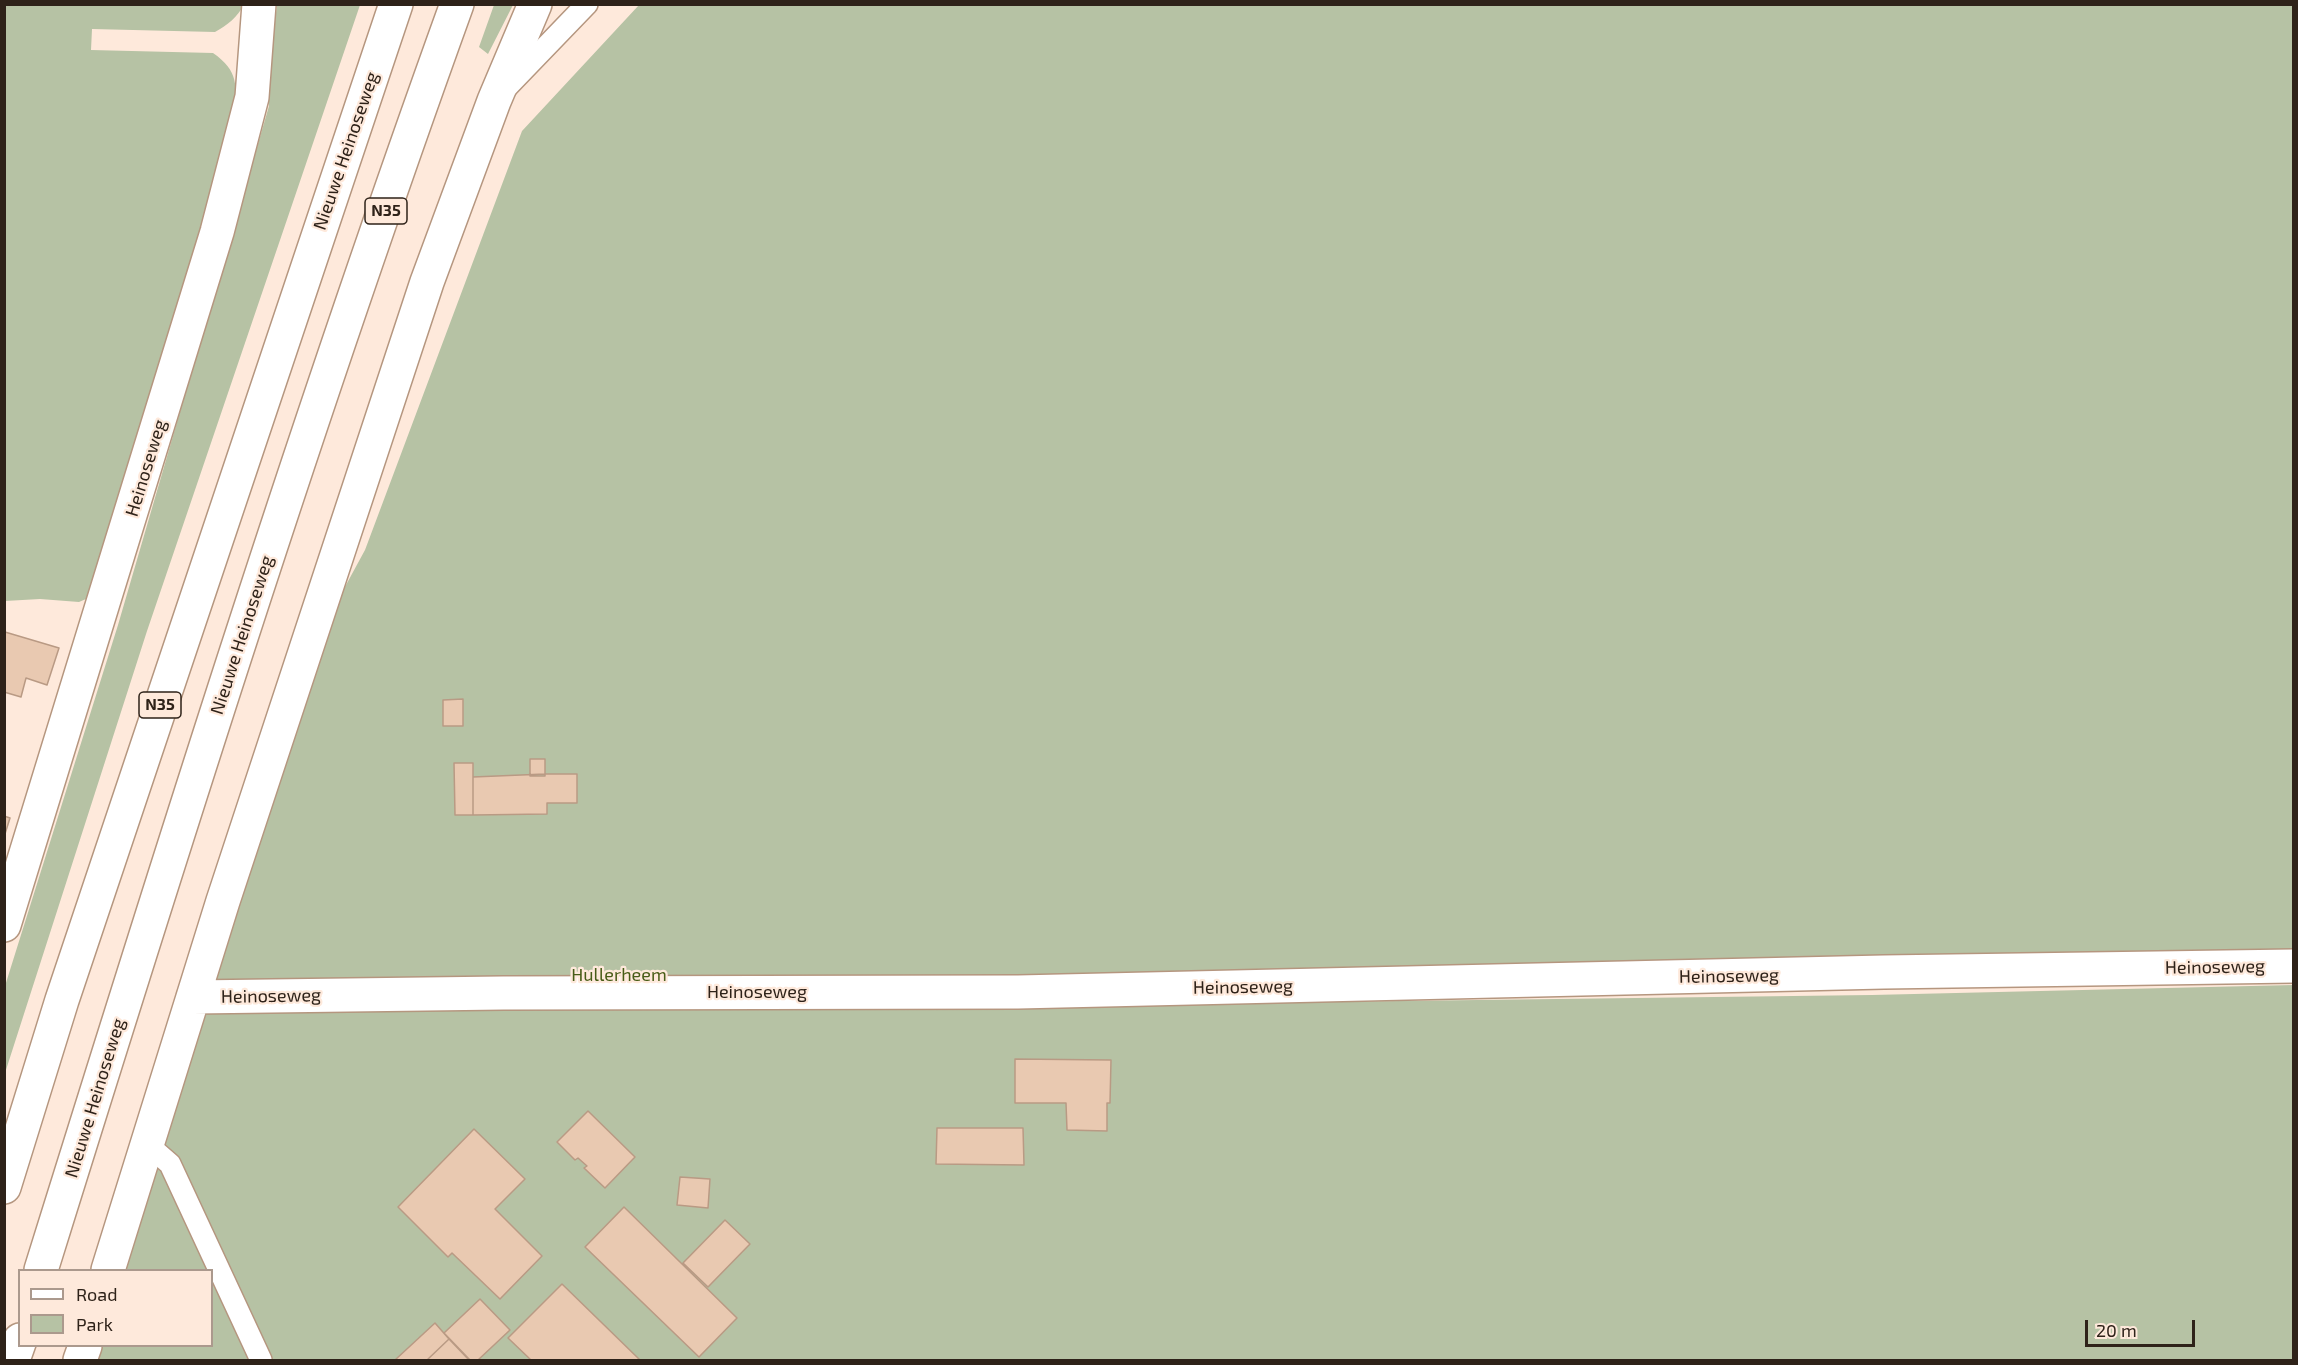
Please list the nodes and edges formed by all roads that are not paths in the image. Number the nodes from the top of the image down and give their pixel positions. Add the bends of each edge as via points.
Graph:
1 (259, 4) edge
2 (396, 4) edge
3 (458, 4) edge
4 (535, 4) edge
5 (588, 4) edge
6 (494, 100) junction
7 (4, 925) edge
8 (2294, 966) edge
9 (193, 997) junction
10 (147, 1144) junction
11 (4, 1187) edge
12 (41, 1269) edge
13 (108, 1269) edge
14 (18, 1346) edge
15 (13, 1360) edge
16 (261, 1360) edge

1 - 7 main road, Heinoseweg via 252,97 217,232
2 - 11 main road, Nieuwe Heinoseweg / N35 via 62,1000
3 - 12 main road, Nieuwe Heinoseweg / N35 via 219,704
4 - 6 main road, Heinoseweg
5 - 6 lane, Heinoseweg
6 - 9 main road, Heinoseweg via 427,282
8 - 9 main road, Heinoseweg via 1030,992
9 - 10 main road, Heinoseweg
10 - 13 main road, Heinoseweg
10 - 16 lane via 170,1164
14 - 15 main road

